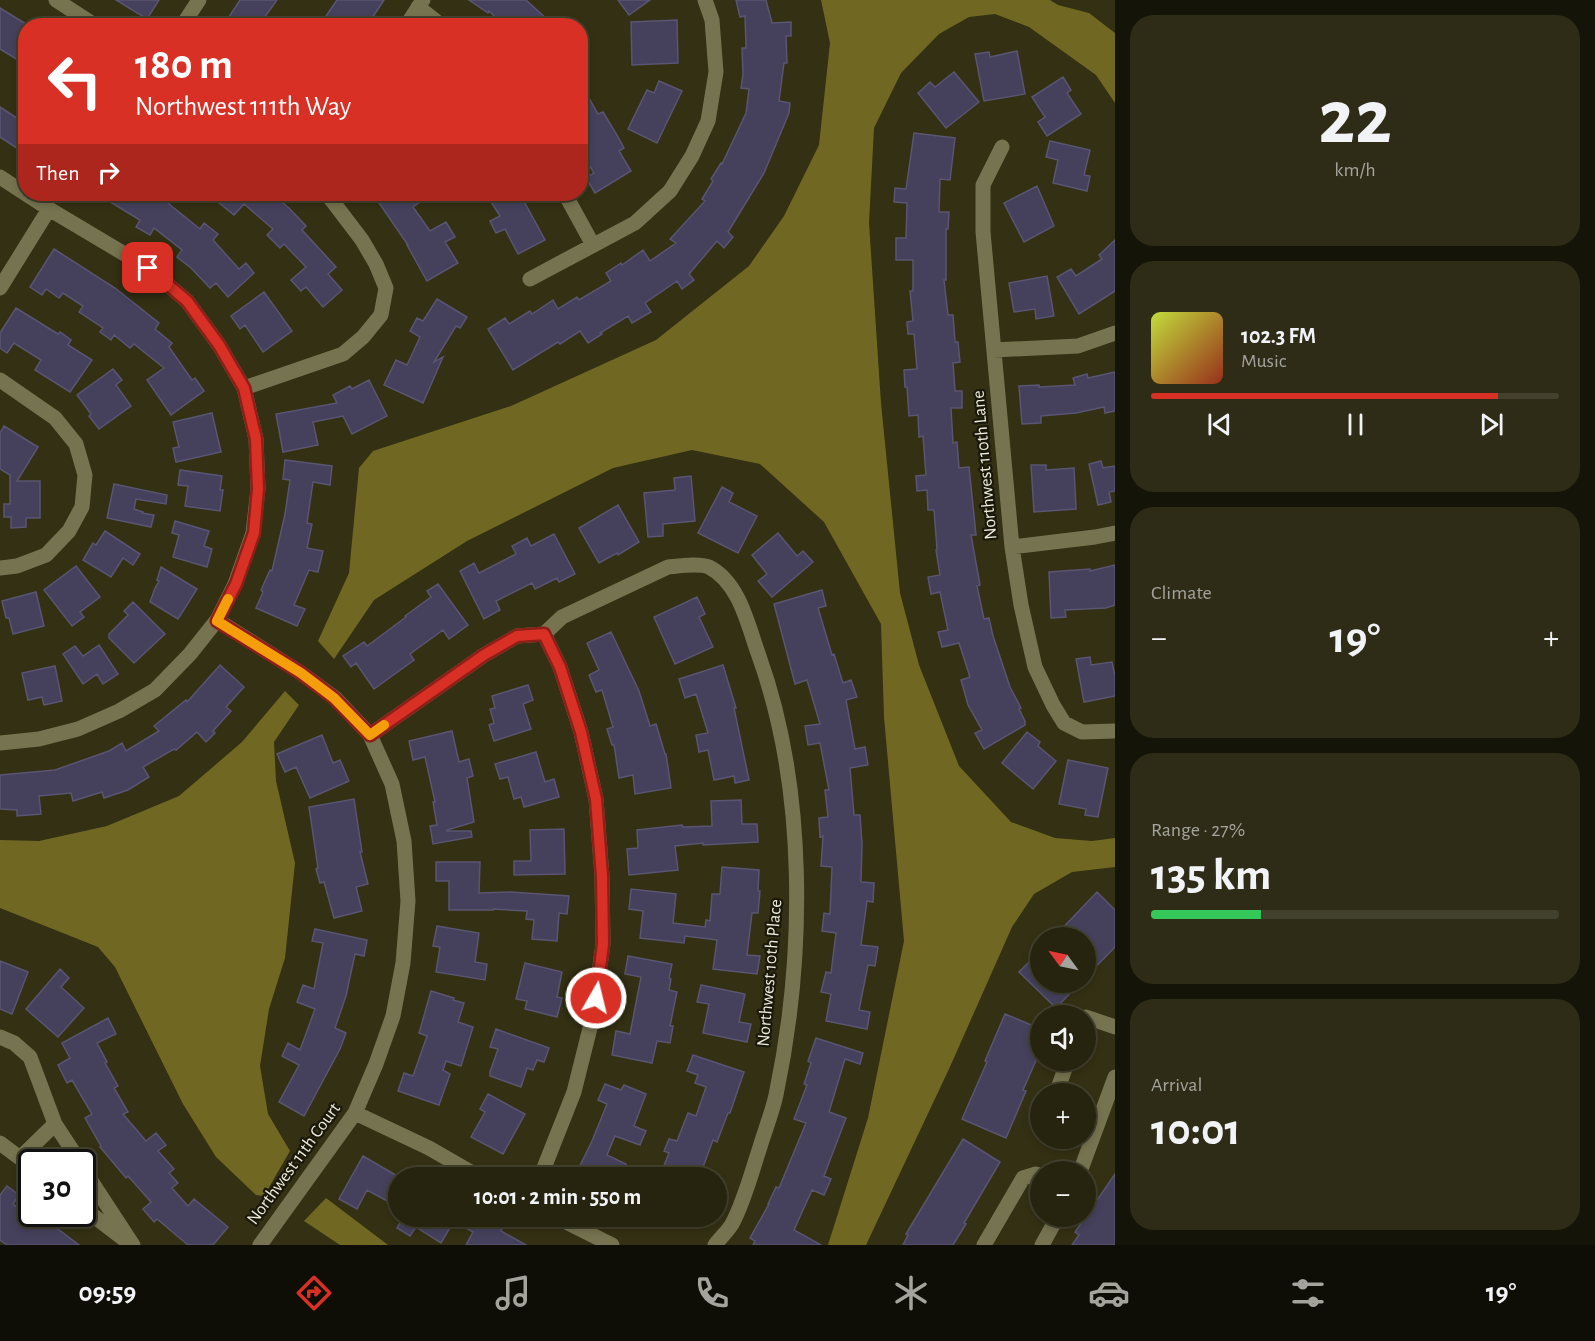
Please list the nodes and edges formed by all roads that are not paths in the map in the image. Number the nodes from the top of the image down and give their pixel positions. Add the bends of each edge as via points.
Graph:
1 (56, 0) edge
2 (199, 0) edge
3 (705, 0) edge
4 (420, 4) edge
5 (84, 18) edge
6 (187, 18) edge
7 (411, 18) edge
8 (434, 18) edge
9 (1002, 147) dead end
10 (0, 177) edge
11 (18, 189) edge
12 (37, 201) edge
13 (332, 201) edge
14 (569, 201) edge
15 (49, 209) junction
16 (593, 245) junction
17 (530, 279) dead end
18 (0, 288) edge
19 (1115, 333) edge
20 (994, 350) junction
21 (0, 380) edge
22 (244, 388) junction
23 (1115, 533) edge
24 (1012, 547) junction
25 (0, 568) edge
26 (217, 621) junction
27 (544, 634) junction
28 (1115, 731) edge
29 (370, 735) junction
30 (0, 742) edge
31 (1096, 1020) edge
32 (1115, 1027) edge
33 (0, 1037) edge
34 (1115, 1077) edge
35 (355, 1113) junction
36 (55, 1124) junction
37 (1096, 1129) edge
38 (0, 1143) edge
39 (36, 1149) edge
40 (71, 1149) edge
41 (18, 1157) edge
42 (461, 1167) edge
43 (544, 1167) edge
44 (1030, 1175) edge
45 (96, 1189) edge
46 (96, 1218) edge
47 (576, 1227) edge
48 (1053, 1227) edge
49 (132, 1245) edge
50 (260, 1245) edge
51 (612, 1245) edge
52 (715, 1245) edge
53 (984, 1245) edge
54 (1042, 1245) edge

1 - 5 street
2 - 6 street
3 - 16 street via 712,20 716,72 708,121 692,156 669,191 635,224
4 - 7 street
4 - 8 street
9 - 20 street, Northwest 110th Lane via 983,185 983,232
10 - 11 street
12 - 15 street
13 - 22 street via 376,264 386,288 381,315 363,338 343,354
14 - 16 street
15 - 18 street
15 - 22 street via 148,268 187,301
16 - 17 street
19 - 20 street via 1078,346
20 - 24 street, Northwest 110th Lane
21 - 25 street via 55,418 76,444 84,475 82,507 69,531 46,555
22 - 26 street via 256,439 258,489 254,533 236,584
23 - 24 street
24 - 28 street, Northwest 110th Lane via 1035,667 1053,705 1064,723 1083,732
26 - 29 street, Northwest 11th Court via 301,673 334,698
26 - 30 street via 155,690 119,711 78,729 39,739
27 - 29 street via 517,636 484,655
27 - 43 street via 560,667 581,732 596,799 603,944 593,1016 574,1092
27 - 52 street, Northwest 10th Place via 562,617 668,567 707,566 731,586 766,676 783,745 795,834 797,926 776,1097 731,1225
29 - 35 street, Northwest 11th Court via 392,784 404,841 408,901 403,963 393,1016
31 - 32 street
33 - 36 street via 14,1042 30,1057
34 - 37 street
35 - 42 street
35 - 50 street, Northwest 11th Court
36 - 39 street
36 - 40 street
38 - 41 street
44 - 53 street via 1023,1178
45 - 49 street
46 - 49 street
47 - 51 street
48 - 54 street

